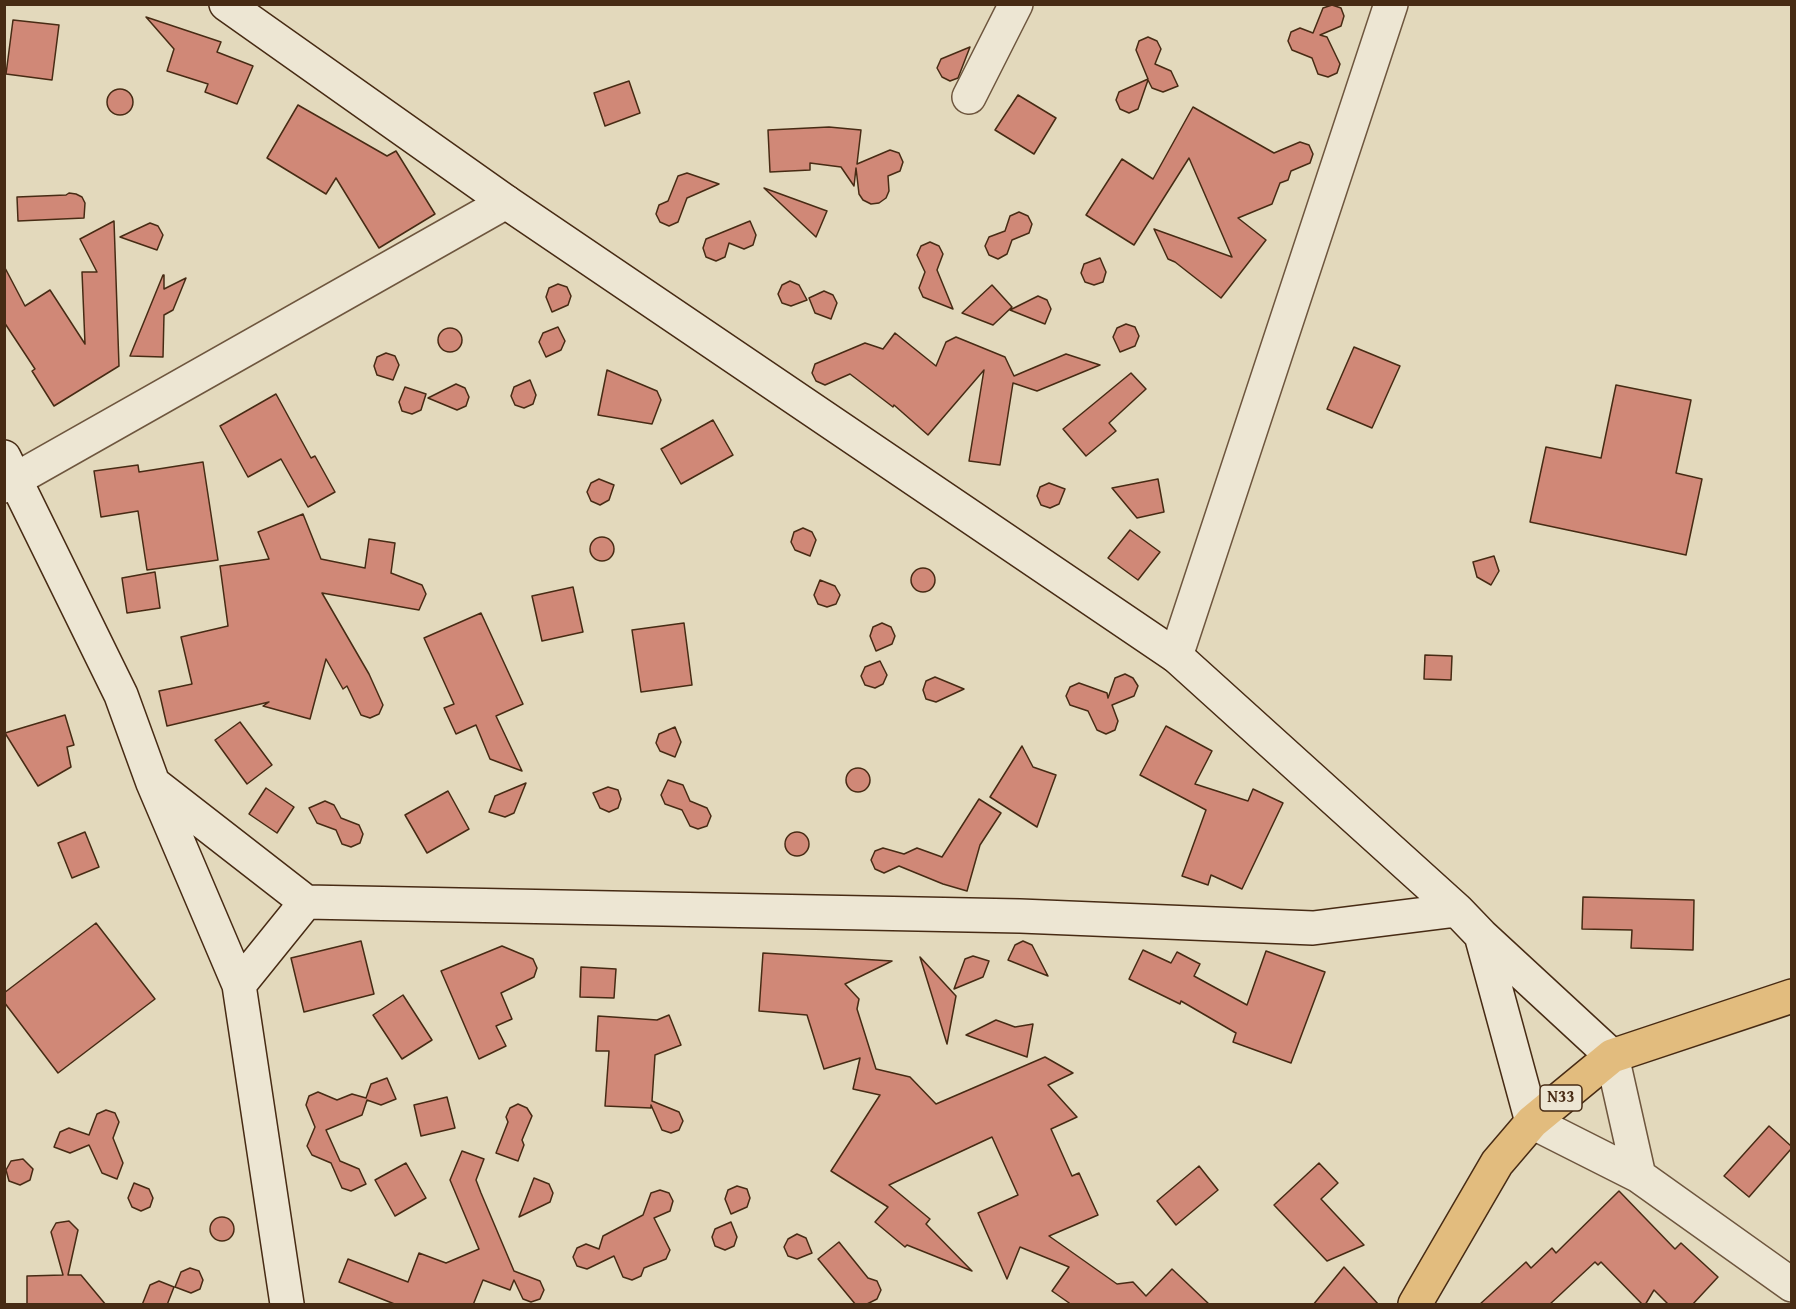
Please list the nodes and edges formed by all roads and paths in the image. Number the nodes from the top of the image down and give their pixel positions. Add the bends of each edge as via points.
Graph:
1 (226, 4) edge
2 (1016, 4) edge
3 (1391, 4) edge
4 (969, 97) dead end
5 (506, 202) junction
6 (8, 474) edge
7 (1176, 656) junction
8 (153, 783) junction
9 (306, 902) junction
10 (1457, 910) junction
11 (1480, 935) junction
12 (239, 985) junction
13 (1791, 996) edge
14 (1612, 1056) junction
15 (1533, 1122) junction
16 (1639, 1176) junction
17 (1791, 1285) edge
18 (287, 1305) edge
19 (1415, 1305) edge

1 - 5 street
2 - 4 street
3 - 7 street
5 - 6 street
5 - 7 street
6 - 8 street via 121,695
7 - 10 street
8 - 9 street
8 - 12 street
9 - 10 street via 1020,916 1313,928
9 - 12 street
10 - 11 street
11 - 14 street
11 - 15 street
12 - 18 street
13 - 14 main road, N33
14 - 15 main road, N33
14 - 16 street
15 - 16 street
15 - 19 main road, N33 via 1497,1163
16 - 17 street

